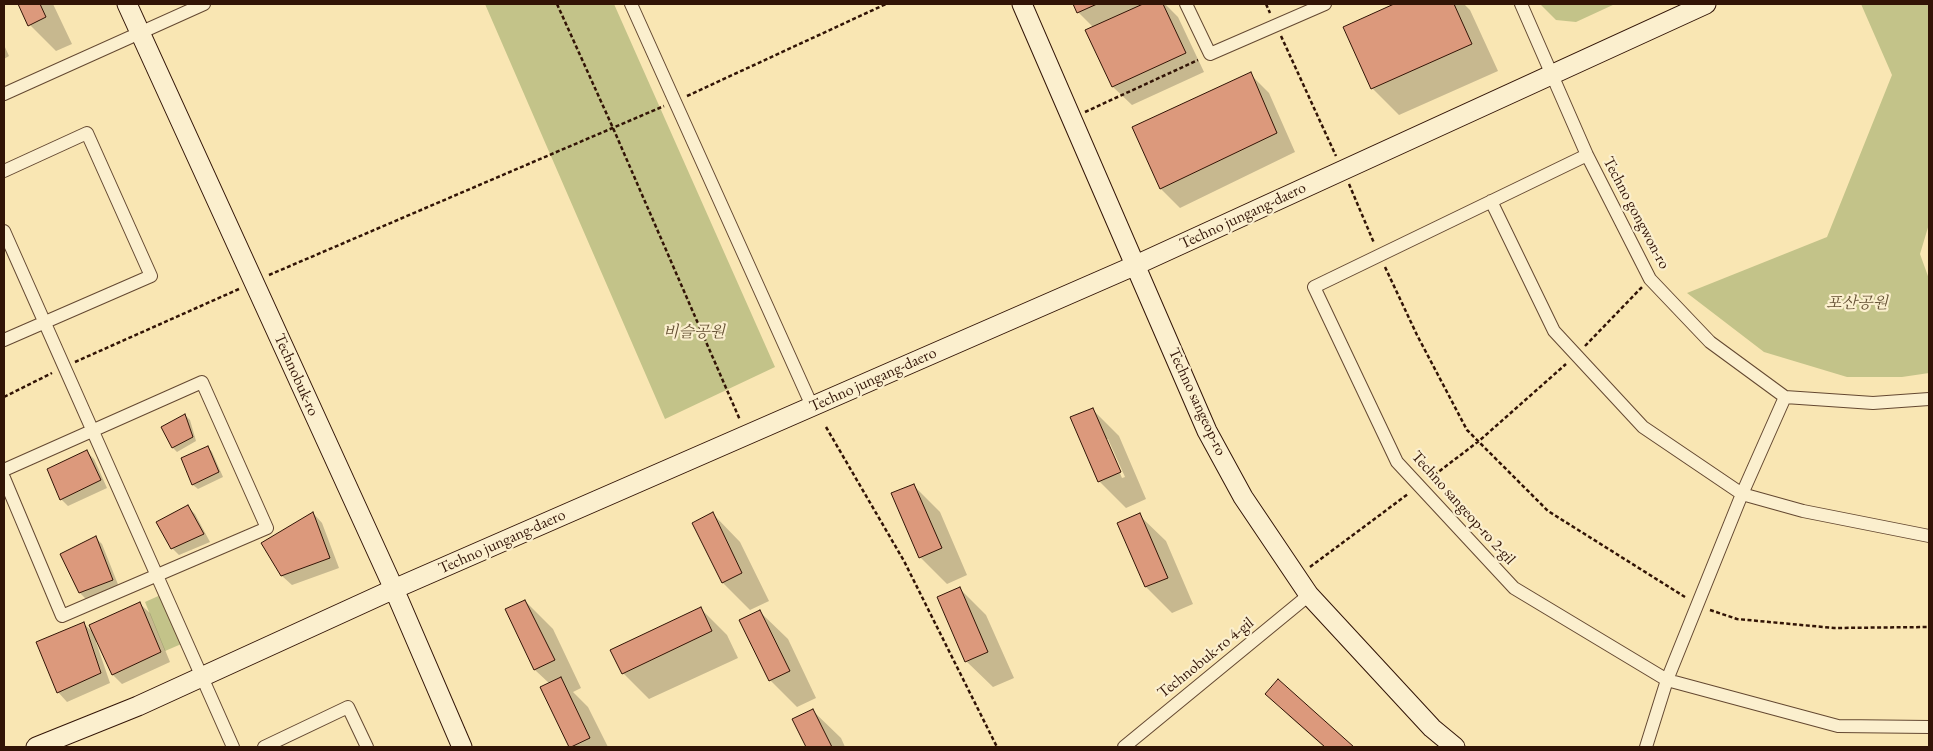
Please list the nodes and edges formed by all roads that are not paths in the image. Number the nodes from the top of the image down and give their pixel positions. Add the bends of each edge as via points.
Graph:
1 (127, 4) edge
2 (204, 4) edge
3 (631, 4) edge
4 (1022, 4) edge
5 (1186, 4) edge
6 (1325, 4) edge
7 (1521, 4) edge
8 (1706, 4) edge
9 (140, 32) junction
10 (1551, 73) junction
11 (4, 94) edge
12 (1587, 155) junction
13 (4, 171) edge
14 (1491, 201) junction
15 (4, 231) edge
16 (1136, 265) junction
17 (44, 322) junction
18 (4, 340) edge
19 (1785, 397) junction
20 (1929, 399) edge
21 (812, 406) junction
22 (92, 431) junction
23 (4, 470) edge
24 (4, 478) edge
25 (1742, 494) junction
26 (1929, 536) edge
27 (157, 576) junction
28 (394, 590) junction
29 (1309, 595) junction
30 (202, 676) junction
31 (1667, 680) junction
32 (1929, 727) edge
33 (36, 747) edge
34 (233, 747) edge
35 (264, 747) edge
36 (367, 747) edge
37 (462, 747) edge
38 (1124, 747) edge
39 (1455, 747) edge
40 (1646, 747) edge

1 - 9 main road, Technobuk-ro
2 - 9 street
3 - 21 street
4 - 16 main road, Techno sangeop-ro
5 - 6 street via 1210,54
7 - 10 street, Techno gongwon-ro
8 - 10 main road, Techno jungang-daero
9 - 11 street
9 - 28 main road, Technobuk-ro
10 - 12 street, Techno gongwon-ro
10 - 16 main road, Techno jungang-daero
12 - 14 street
12 - 19 street, Techno gongwon-ro via 1650,279 1710,342
13 - 17 street via 87,133 151,276
14 - 25 street via 1554,331 1644,427
14 - 31 street, Techno sangeop-ro 2-gil via 1314,287 1397,462 1514,588
15 - 17 street
16 - 21 main road, Techno jungang-daero
16 - 29 main road, Techno sangeop-ro via 1207,431 1243,496
17 - 18 street
17 - 22 street
19 - 20 street via 1873,403
19 - 25 street
21 - 28 main road, Techno jungang-daero
22 - 23 street
22 - 27 street
22 - 27 street via 202,382 266,528
24 - 27 street via 62,616
25 - 26 street via 1803,511
25 - 31 street
27 - 30 street
28 - 30 main road, Techno jungang-daero
28 - 37 main road, Technobuk-ro
29 - 38 street, Technobuk-ro 4-gil
29 - 39 main road, Techno sangeop-ro via 1432,728
30 - 33 main road, Techno jungang-daero
30 - 34 street
31 - 32 street, Techno sangeop-ro 2-gil via 1838,726
31 - 40 street
35 - 36 street via 348,707

